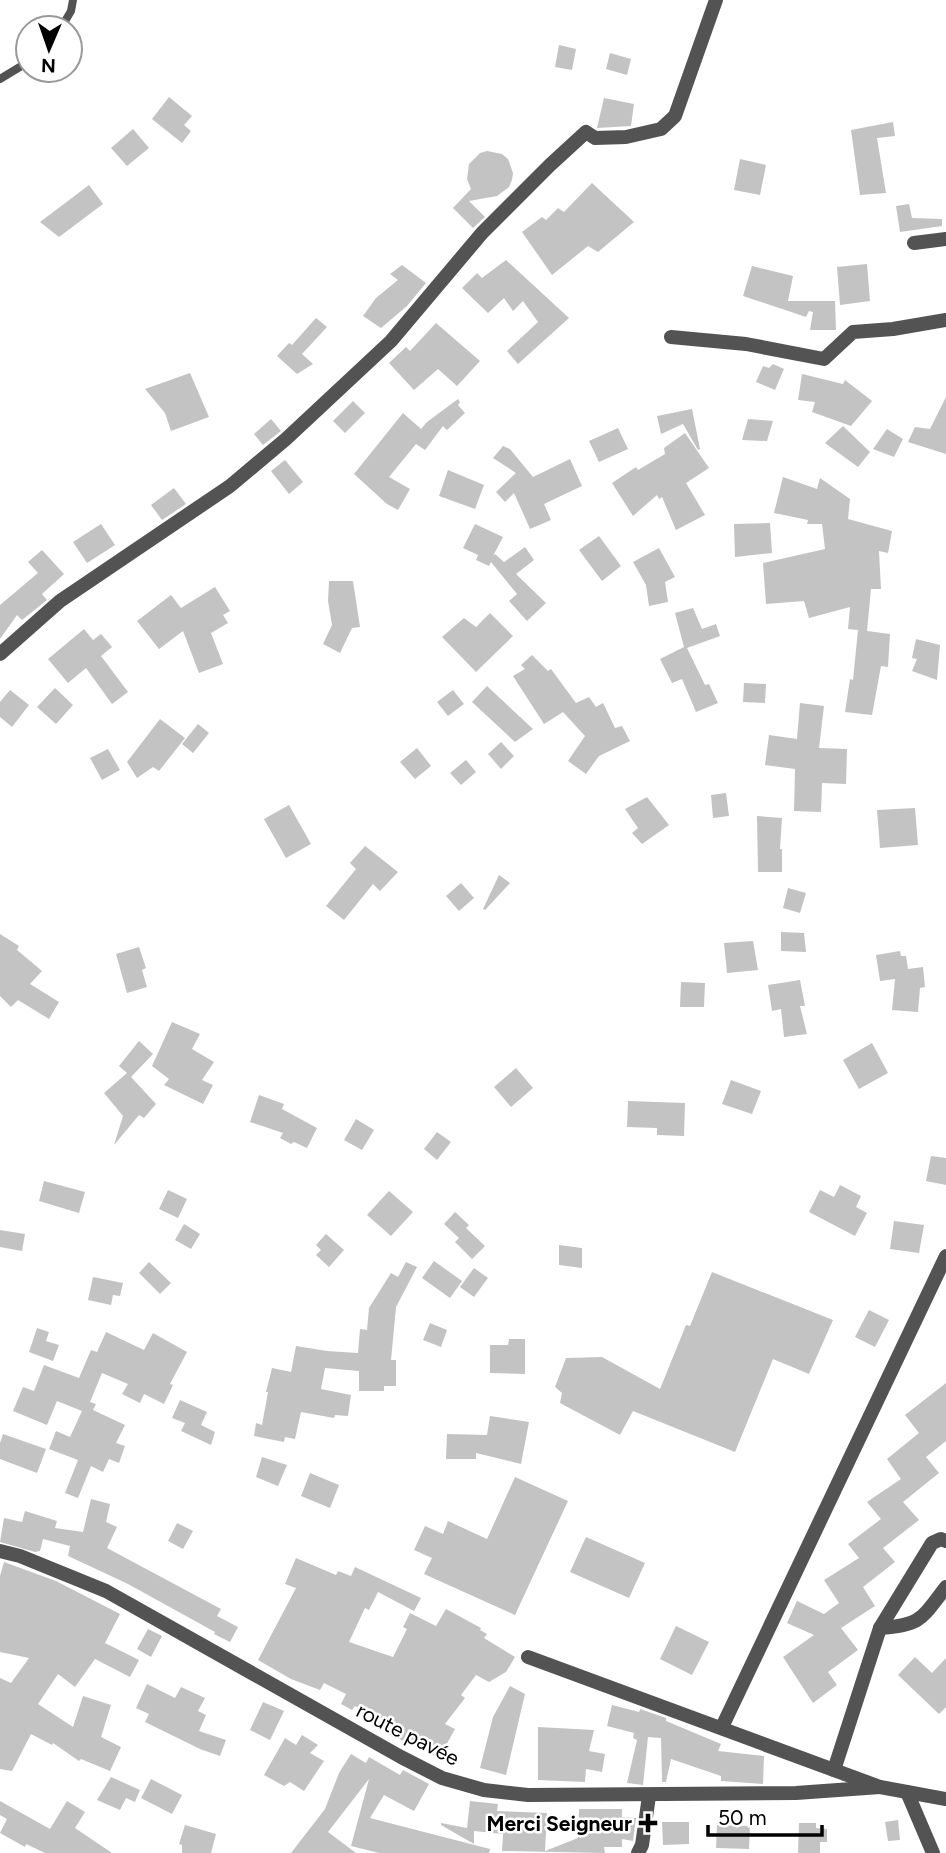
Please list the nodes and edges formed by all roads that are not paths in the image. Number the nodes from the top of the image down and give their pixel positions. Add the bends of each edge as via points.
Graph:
1 (716, 2) edge
2 (946, 239) edge
3 (914, 243) dead end
4 (946, 320) edge
5 (671, 337) dead end
6 (0, 654) edge
7 (946, 1258) edge
8 (946, 1541) edge
9 (0, 1551) edge
10 (946, 1587) edge
11 (880, 1628) junction
12 (527, 1657) dead end
13 (722, 1727) junction
14 (834, 1770) junction
15 (880, 1787) junction
16 (907, 1792) junction
17 (649, 1796) junction
18 (946, 1799) edge
19 (638, 1853) edge
20 (933, 1853) edge

1 - 6 street via 675,116 661,129 626,137 595,138 586,132 482,233 391,341 286,439 230,486 60,601
2 - 3 street
4 - 5 street via 853,332 824,359 746,344
7 - 13 street
8 - 11 street via 932,1542
9 - 17 street, route pavée via 106,1591 442,1778 484,1790 528,1795
10 - 11 street via 921,1620
11 - 14 street
12 - 13 street
13 - 14 street
14 - 15 street
15 - 16 street
15 - 17 street, route pavée
16 - 18 street
16 - 20 street
17 - 19 street

